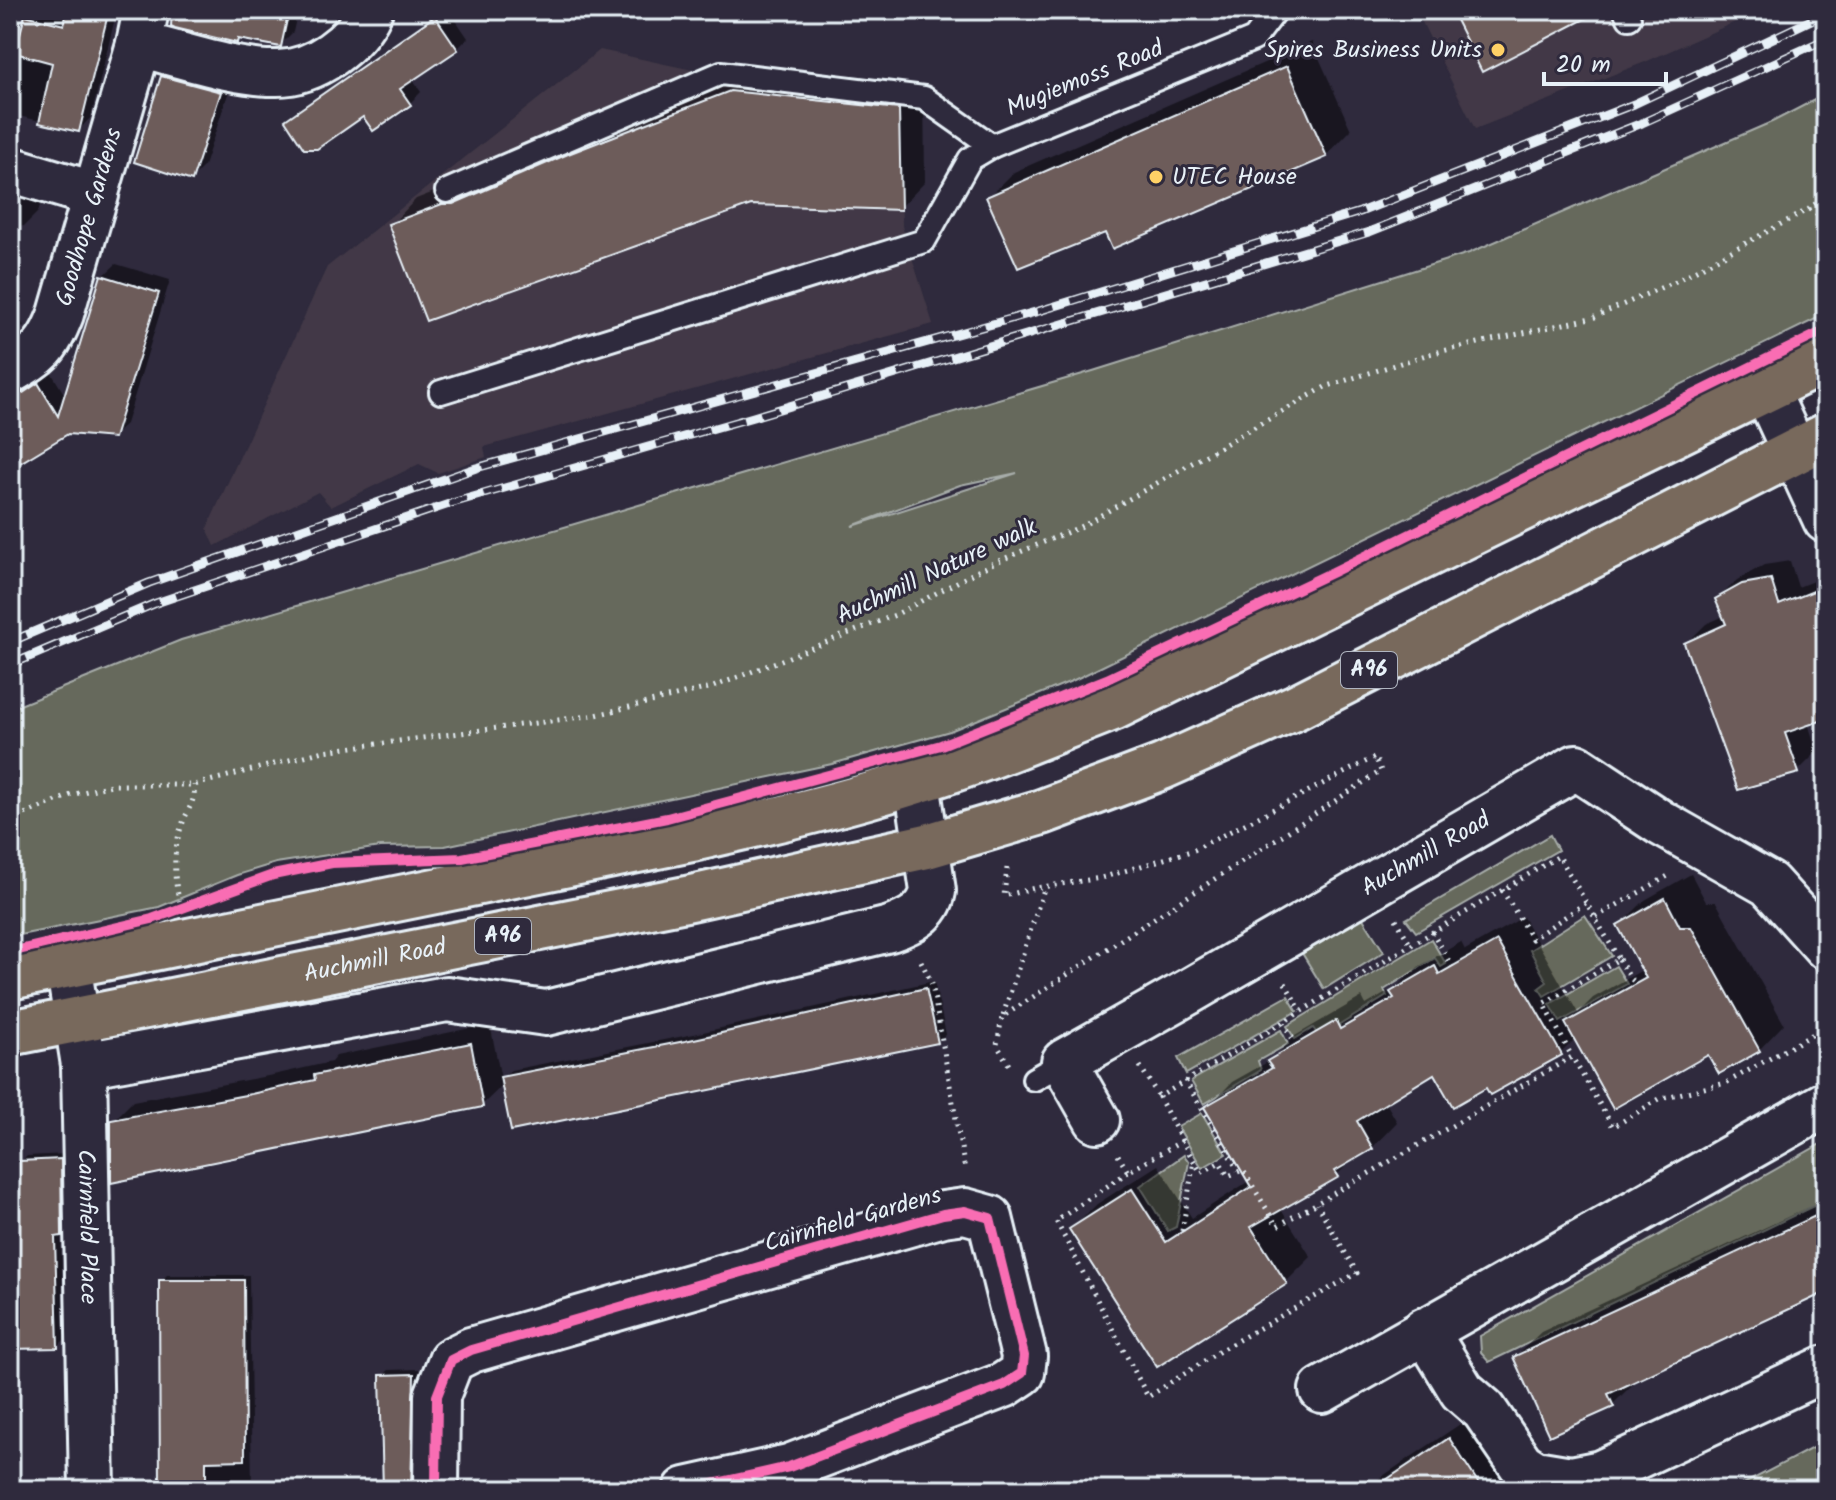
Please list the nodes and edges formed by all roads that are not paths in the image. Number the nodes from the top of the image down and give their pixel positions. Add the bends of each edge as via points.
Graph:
1 (370, 10) edge
2 (1276, 10) edge
3 (142, 27) edge
4 (992, 146) junction
5 (10, 169) edge
6 (447, 191) dead end
7 (96, 195) junction
8 (1826, 360) edge
9 (10, 371) edge
10 (1766, 390) junction
11 (441, 392) dead end
12 (1810, 445) edge
13 (1826, 520) edge
14 (917, 782) junction
15 (927, 846) junction
16 (1826, 947) edge
17 (68, 964) junction
18 (10, 977) edge
19 (78, 1019) junction
20 (10, 1033) edge
21 (84, 1065) junction
22 (1826, 1104) edge
23 (1097, 1120) road end
24 (1425, 1330) junction
25 (1826, 1368) edge
26 (1322, 1390) dead end
27 (92, 1490) edge
28 (436, 1490) edge
29 (686, 1490) edge

1 - 3 street, Goodhope Gardens via 348,41 327,58 292,72 241,68
2 - 4 lane, Mugiemoss Road via 1254,39
3 - 7 street, Goodhope Gardens
4 - 6 lane via 924,98 721,73
4 - 11 lane, Mugiemoss Road via 970,159 924,241
5 - 7 street
7 - 9 street, Goodhope Gardens via 54,331 36,356
8 - 10 main road, A96
10 - 12 street
10 - 14 main road, A96 via 1113,708
12 - 13 street
12 - 15 main road, Auchmill Road / A96 via 1236,734 1114,787
14 - 15 street, Auchmill Road
14 - 17 main road, A96 via 692,839
15 - 19 main road, Auchmill Road / A96
15 - 21 street, Auchmill Road via 931,900 916,917 876,933 546,1013 447,999
16 - 23 street, Auchmill Road via 1769,884 1576,767 1049,1070
17 - 18 main road, A96
17 - 19 street, Cairnfield Place
19 - 20 main road, Auchmill Road / A96
19 - 21 street, Cairnfield Place
21 - 27 street, Cairnfield Place
22 - 24 street
24 - 25 street via 1462,1391 1484,1410 1521,1464 1535,1473 1571,1479 1601,1473
24 - 26 street
28 - 29 street, Cairnfield Gardens via 437,1396 451,1360 471,1350 943,1214 965,1211 990,1218 1024,1356 1022,1373 1004,1385 789,1467

